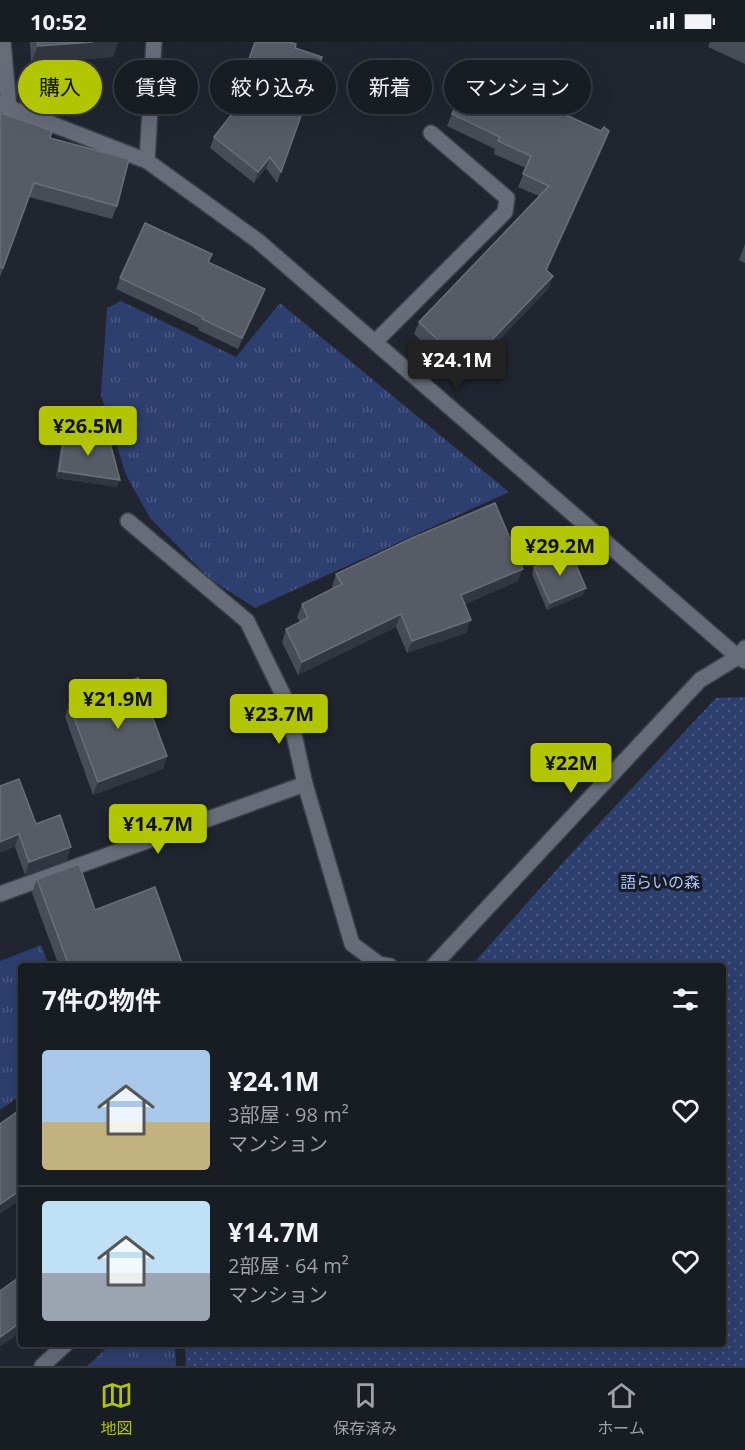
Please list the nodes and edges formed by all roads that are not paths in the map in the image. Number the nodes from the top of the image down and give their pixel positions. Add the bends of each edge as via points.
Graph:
1 (3, 42) edge
2 (154, 42) edge
3 (4, 106) edge
4 (431, 133) dead end
5 (147, 161) junction
6 (375, 342) junction
7 (128, 521) dead end
8 (743, 655) edge
9 (305, 784) junction
10 (0, 894) edge
11 (378, 963) edge
12 (436, 963) edge
13 (63, 1347) edge
14 (42, 1366) edge

1 - 3 street
2 - 5 street
3 - 5 street
4 - 6 street via 507,198 505,212
5 - 6 street via 258,241
6 - 8 street
7 - 9 street via 247,621 287,703
8 - 12 street via 700,680
9 - 10 street
9 - 11 street via 352,944
13 - 14 street

